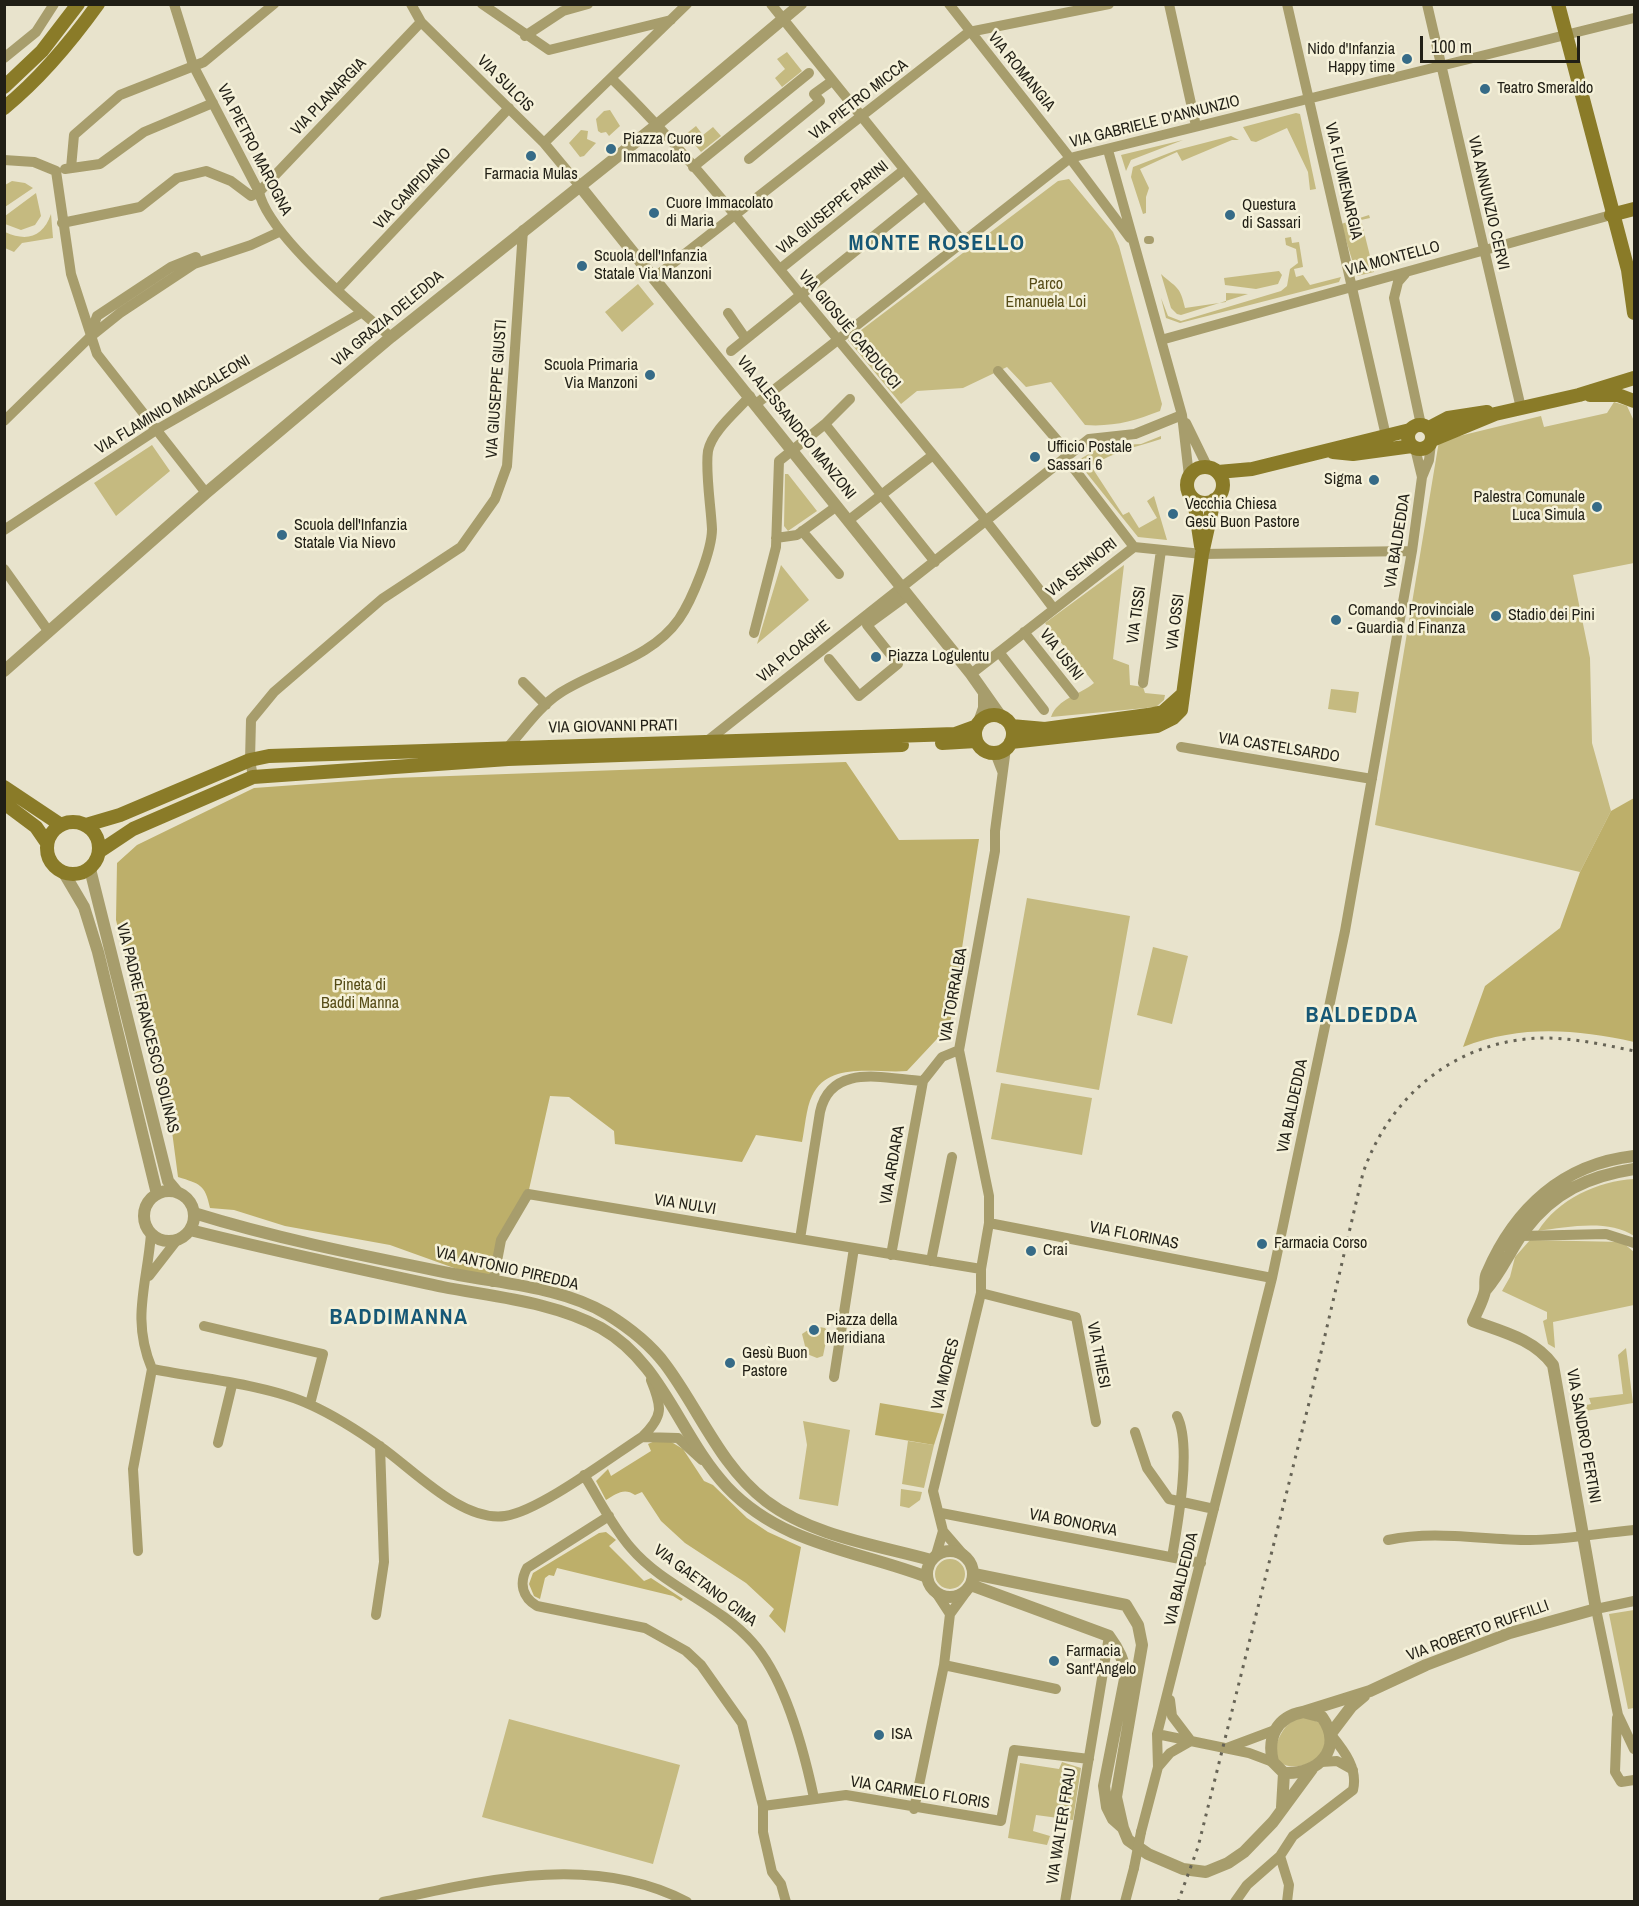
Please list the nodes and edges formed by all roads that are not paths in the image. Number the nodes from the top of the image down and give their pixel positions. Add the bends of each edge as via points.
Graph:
1 (54, 4) edge
2 (78, 4) edge
3 (98, 4) edge
4 (174, 4) edge
5 (274, 4) edge
6 (411, 4) edge
7 (482, 4) edge
8 (588, 4) edge
9 (687, 4) edge
10 (771, 4) edge
11 (801, 4) edge
12 (948, 4) edge
13 (1109, 4) edge
14 (1168, 4) edge
15 (1287, 4) edge
16 (1427, 4) edge
17 (1558, 4) edge
18 (564, 8) edge
19 (1635, 18) edge
20 (671, 20) junction
21 (783, 20) junction
22 (421, 22) junction
23 (969, 32) junction
24 (1565, 35) junction
25 (525, 36) junction
26 (4, 58) edge
27 (194, 64) junction
28 (1442, 65) junction
29 (809, 73) dead end
30 (611, 78) junction
31 (832, 81) junction
32 (4, 87) edge
33 (1308, 99) junction
34 (213, 103) junction
35 (4, 108) edge
36 (509, 108) junction
37 (860, 116) junction
38 (658, 124) junction
39 (1196, 126) junction
40 (544, 143) junction
41 (1108, 150) junction
42 (1070, 158) junction
43 (749, 159) dead end
44 (4, 160) edge
45 (693, 166) junction
46 (71, 168) junction
47 (904, 170) junction
48 (56, 171) junction
49 (579, 185) junction
50 (259, 192) junction
51 (925, 195) junction
52 (1635, 209) edge
53 (1611, 215) junction
54 (735, 216) junction
55 (62, 223) junction
56 (523, 230) junction
57 (279, 232) junction
58 (962, 242) junction
59 (1134, 243) junction
60 (1484, 251) junction
61 (780, 269) junction
62 (1408, 272) junction
63 (1631, 276) edge
64 (654, 278) junction
65 (1353, 287) junction
66 (338, 290) junction
67 (801, 295) junction
68 (360, 313) junction
69 (728, 313) dead end
70 (1635, 313) edge
71 (90, 337) junction
72 (391, 338) junction
73 (746, 339) junction
74 (838, 339) junction
75 (1161, 340) junction
76 (731, 351) dead end
77 (998, 371) dead end
78 (1635, 378) edge
79 (1579, 395) junction
80 (850, 399) dead end
81 (753, 400) junction
82 (1635, 401) edge
83 (1521, 408) junction
84 (1182, 415) junction
85 (4, 421) edge
86 (825, 424) junction
87 (156, 430) junction
88 (1424, 433) junction
89 (1386, 435) junction
90 (1414, 447) junction
91 (792, 450) junction
92 (1328, 452) junction
93 (933, 455) junction
94 (1067, 455) junction
95 (1212, 469) junction
96 (1252, 469) junction
97 (1189, 476) junction
98 (1422, 477) junction
99 (206, 493) junction
100 (882, 495) junction
101 (1218, 495) junction
102 (1194, 500) junction
103 (837, 506) junction
104 (985, 519) junction
105 (849, 520) junction
106 (4, 530) edge
107 (802, 531) junction
108 (776, 538) junction
109 (1134, 547) junction
110 (1161, 550) junction
111 (1412, 551) junction
112 (1202, 554) junction
113 (935, 562) junction
114 (4, 569) edge
115 (839, 574) dead end
116 (905, 591) junction
117 (1054, 609) junction
118 (49, 632) junction
119 (1024, 632) junction
120 (754, 633) dead end
121 (999, 652) junction
122 (829, 659) dead end
123 (4, 670) edge
124 (971, 674) junction
125 (523, 682) dead end
126 (1143, 683) dead end
127 (1184, 694) junction
128 (984, 695) junction
129 (1074, 695) dead end
130 (546, 705) junction
131 (1044, 710) dead end
132 (1007, 722) junction
133 (978, 724) junction
134 (976, 741) junction
135 (706, 742) junction
136 (509, 746) junction
137 (1181, 747) dead end
138 (1004, 748) junction
139 (250, 760) junction
140 (253, 777) junction
141 (1372, 778) junction
142 (4, 787) edge
143 (4, 803) edge
144 (61, 825) junction
145 (86, 825) junction
146 (47, 843) junction
147 (100, 851) junction
148 (90, 868) junction
149 (64, 873) junction
150 (959, 1050) junction
151 (923, 1081) junction
152 (1635, 1156) edge
153 (952, 1157) dead end
154 (1635, 1169) edge
155 (178, 1193) junction
156 (157, 1194) junction
157 (194, 1213) junction
158 (989, 1223) junction
159 (190, 1230) junction
160 (151, 1234) junction
161 (1521, 1236) junction
162 (800, 1239) junction
163 (177, 1240) junction
164 (1635, 1243) edge
165 (854, 1248) junction
166 (891, 1255) junction
167 (931, 1261) junction
168 (981, 1269) junction
169 (147, 1278) junction
170 (1272, 1278) junction
171 (494, 1282) junction
172 (1485, 1291) junction
173 (981, 1293) junction
174 (204, 1326) dead end
175 (646, 1368) junction
176 (152, 1369) junction
177 (834, 1377) dead end
178 (232, 1385) junction
179 (310, 1404) junction
180 (1177, 1416) dead end
181 (1096, 1422) dead end
182 (1134, 1432) dead end
183 (642, 1437) junction
184 (218, 1443) dead end
185 (380, 1446) junction
186 (712, 1469) junction
187 (584, 1475) junction
188 (1180, 1502) junction
189 (1214, 1509) junction
190 (940, 1513) junction
191 (609, 1516) junction
192 (1635, 1530) edge
193 (943, 1531) junction
194 (1584, 1535) junction
195 (1388, 1540) dead end
196 (138, 1551) dead end
197 (962, 1553) junction
198 (1172, 1557) junction
199 (933, 1558) junction
200 (1201, 1563) junction
201 (927, 1577) junction
202 (970, 1584) junction
203 (935, 1591) junction
204 (1635, 1601) edge
205 (1596, 1609) junction
206 (950, 1614) junction
207 (376, 1615) dead end
208 (1109, 1636) junction
209 (944, 1665) junction
210 (1056, 1689) dead end
211 (1370, 1691) junction
212 (1169, 1693) junction
213 (1303, 1712) junction
214 (1618, 1715) junction
215 (1275, 1730) junction
216 (1156, 1734) junction
217 (1332, 1734) junction
218 (1191, 1741) junction
219 (1227, 1748) junction
220 (1635, 1749) edge
221 (1089, 1759) junction
222 (1273, 1762) junction
223 (1317, 1765) junction
224 (1158, 1767) junction
225 (1353, 1770) junction
226 (1284, 1773) junction
227 (1635, 1780) edge
228 (814, 1798) junction
229 (763, 1806) junction
230 (1282, 1807) junction
231 (914, 1809) junction
232 (1001, 1821) joint
233 (1123, 1828) junction
234 (1280, 1856) junction
235 (383, 1902) edge
236 (687, 1902) edge
237 (786, 1902) edge
238 (1065, 1902) edge
239 (1125, 1902) edge
240 (1235, 1902) edge
241 (1287, 1902) edge

1 - 26 street via 36,32
2 - 32 main road via 42,51
3 - 35 main road via 54,62
4 - 27 street, VIA PIETRO MAROGNA
5 - 27 street via 204,62
6 - 22 street, VIA SULCIS
7 - 25 street
8 - 18 street
9 - 20 street
10 - 21 street
11 - 21 street, VIA GRAZIA DELEDDA
12 - 23 street, VIA ROMANGIA
13 - 23 street, VIA PIETRO MICCA
14 - 39 street
15 - 33 street, VIA FLUMENARGIA
16 - 28 street, VIA ANNUNZIO CERVI
17 - 24 main road
18 - 25 street
19 - 24 street, VIA GABRIELE D'ANNUNZIO
20 - 25 street via 549,50
20 - 30 street
21 - 31 street
21 - 38 street, VIA GRAZIA DELEDDA
22 - 36 street, VIA SULCIS
22 - 50 street, VIA PLANARGIA
23 - 37 street, VIA PIETRO MICCA
23 - 42 street, VIA ROMANGIA
24 - 28 street, VIA GABRIELE D'ANNUNZIO
24 - 53 main road
27 - 34 street, VIA PIETRO MAROGNA
27 - 46 street via 120,95 74,135
28 - 33 street, VIA GABRIELE D'ANNUNZIO
28 - 60 street, VIA ANNUNZIO CERVI
29 - 45 street
30 - 38 street, VIA GIOSUÈ CARDUCCI
30 - 40 street
31 - 37 street
31 - 43 street via 814,94 820,101
33 - 39 street, VIA GABRIELE D'ANNUNZIO
33 - 65 street, VIA FLUMENARGIA
34 - 46 street via 144,132 100,164
34 - 50 street, VIA PIETRO MAROGNA
36 - 40 street, VIA SULCIS
36 - 66 street, VIA CAMPIDANO
37 - 47 street
37 - 54 street, VIA PIETRO MICCA
38 - 45 street, VIA GIOSUÈ CARDUCCI
38 - 49 street, VIA GRAZIA DELEDDA
39 - 41 street, VIA GABRIELE D'ANNUNZIO
40 - 49 street, VIA SULCIS
41 - 42 street, VIA GABRIELE D'ANNUNZIO
41 - 59 street
42 - 58 street, VIA GABRIELE D'ANNUNZIO
42 - 59 street, VIA ROMANGIA
44 - 48 street via 34,162
45 - 54 street, VIA GIOSUÈ CARDUCCI
46 - 48 street
47 - 51 street
47 - 61 street, VIA GIUSEPPE PARINI
48 - 55 street
49 - 56 street, VIA GRAZIA DELEDDA
49 - 64 street, VIA ALESSANDRO MANZONI
50 - 55 street via 251,196 206,171 177,178 140,207
50 - 57 street, VIA PIETRO MAROGNA via 262,207
51 - 58 street
51 - 67 street
52 - 53 main road, VIA MONTELLO
53 - 60 street, VIA MONTELLO
53 - 63 main road
54 - 61 street, VIA GIOSUÈ CARDUCCI
54 - 64 street, VIA PIETRO MICCA
55 - 71 street via 71,274
56 - 72 street, VIA GRAZIA DELEDDA
56 - 139 street, VIA GIUSEPPE GIUSTI via 507,466 495,499 460,547 382,599 274,692 251,720
57 - 66 street, VIA PIETRO MAROGNA
57 - 71 street via 194,264
58 - 74 street, VIA GABRIELE D'ANNUNZIO
59 - 75 street
60 - 62 street, VIA MONTELLO
60 - 83 street, VIA ANNUNZIO CERVI
61 - 67 street, VIA GIOSUÈ CARDUCCI
62 - 65 street, VIA MONTELLO
62 - 88 street, VIA BALDEDDA via 1398,282 1394,298
63 - 70 main road
64 - 81 street, VIA ALESSANDRO MANZONI
65 - 75 street, VIA MONTELLO
65 - 89 street, VIA FLUMENARGIA
66 - 68 street, VIA PIETRO MAROGNA
67 - 73 street
67 - 74 street, VIA GIOSUÈ CARDUCCI
68 - 72 street, VIA PIETRO MAROGNA
68 - 87 street, VIA FLAMINIO MANCALEONI
69 - 73 street
71 - 85 street
71 - 87 street via 96,354
72 - 99 street, VIA GRAZIA DELEDDA
73 - 76 street
74 - 81 street, VIA GABRIELE D'ANNUNZIO
74 - 93 street, VIA GIOSUÈ CARDUCCI
75 - 84 street
77 - 94 street
78 - 79 main road
79 - 82 main road via 1618,395
79 - 83 main road
80 - 86 street
81 - 91 street, VIA ALESSANDRO MANZONI
81 - 130 street, VIA GABRIELE D'ANNUNZIO via 719,432 708,450 712,533 704,564 680,618 647,650 559,694
83 - 88 main road
84 - 94 street via 1135,435 1089,439
84 - 95 street
84 - 97 street
86 - 91 street
86 - 100 street
87 - 99 street
87 - 106 street, VIA FLAMINIO MANCALEONI
88 - 89 main road
88 - 90 main road via 1408,439
88 - 98 street, VIA BALDEDDA via 1429,460
89 - 92 main road
90 - 92 main road via 1353,454
90 - 98 street, VIA BALDEDDA
91 - 103 street, VIA ALESSANDRO MANZONI
91 - 108 street via 779,461
92 - 96 main road
93 - 100 street
93 - 104 street, VIA GIOSUÈ CARDUCCI
94 - 104 street
94 - 109 street
95 - 96 main road
95 - 97 main road via 1195,469
95 - 101 main road via 1222,480
96 - 101 main road
97 - 102 main road via 1187,489
98 - 111 street, VIA BALDEDDA
99 - 118 street, VIA GRAZIA DELEDDA
100 - 105 street
100 - 113 street
101 - 102 main road via 1204,503
101 - 112 main road, VIA OSSI
102 - 112 main road, VIA OSSI
103 - 105 street, VIA ALESSANDRO MANZONI
103 - 107 street
104 - 113 street
104 - 117 street, VIA GIOSUÈ CARDUCCI
105 - 116 street, VIA ALESSANDRO MANZONI
107 - 108 street via 790,538
107 - 115 street
108 - 120 street
109 - 110 street, VIA SENNORI
109 - 117 street, VIA SENNORI
110 - 112 street, VIA SENNORI
110 - 126 street, VIA TISSI
111 - 112 street, VIA SENNORI
111 - 141 street, VIA BALDEDDA
112 - 127 main road, VIA OSSI
113 - 116 street
114 - 118 street
116 - 122 street via 867,625 898,664 859,696
116 - 124 street, VIA ALESSANDRO MANZONI
116 - 135 street, VIA PLOAGHE
117 - 119 street, VIA SENNORI
118 - 123 street, VIA GRAZIA DELEDDA
119 - 121 street, VIA SENNORI
119 - 129 street, VIA USINI
121 - 124 street, VIA SENNORI
121 - 131 street
124 - 128 street, VIA ALESSANDRO MANZONI
125 - 130 street
127 - 132 main road via 1163,712 1148,715 1045,729
127 - 138 main road via 1181,710 1157,726
128 - 132 street, VIA ALESSANDRO MANZONI
128 - 133 street
130 - 136 street, VIA GABRIELE D'ANNUNZIO
132 - 133 main road via 990,716
132 - 138 main road
133 - 134 main road
133 - 135 main road, VIA GIOVANNI PRATI via 956,734
134 - 138 main road via 985,751
134 - 140 main road, VIA GIOVANNI PRATI via 507,759
135 - 136 main road, VIA GIOVANNI PRATI
136 - 139 main road, VIA GIOVANNI PRATI
137 - 141 street, VIA CASTELSARDO
138 - 150 street, VIA TORRALBA via 995,851
139 - 140 street
139 - 145 main road, VIA GIOVANNI PRATI via 120,816
140 - 147 main road, VIA GIOVANNI PRATI via 133,829
141 - 170 street, VIA BALDEDDA via 1345,930
142 - 144 main road
143 - 146 main road via 36,827
144 - 145 main road
144 - 146 main road
145 - 147 main road via 98,839
146 - 149 main road via 49,858
147 - 148 main road
148 - 149 main road via 78,874
148 - 155 street, VIA PADRE FRANCESCO SOLINAS via 168,1181
149 - 156 street, VIA PADRE FRANCESCO SOLINAS via 84,907 98,952
150 - 151 street via 942,1057
150 - 158 street, VIA TORRALBA via 989,1196
151 - 162 street via 844,1079 823,1099
151 - 166 street, VIA ARDARA
152 - 172 street via 1584,1167 1535,1198 1501,1244 1485,1276
153 - 167 street
154 - 161 street via 1605,1173 1573,1186 1543,1209
155 - 156 street
155 - 157 street via 189,1201
156 - 160 street via 144,1213
157 - 159 street
157 - 171 street, VIA ANTONIO PIREDDA via 318,1245
158 - 168 street, VIA MORES
158 - 170 street, VIA FLORINAS
159 - 163 street
159 - 175 street, VIA ANTONIO PIREDDA via 560,1311 600,1328
160 - 163 street via 163,1241
160 - 169 street
161 - 164 street via 1606,1234
161 - 172 street via 1502,1272
162 - 165 street, VIA NULVI
162 - 171 street, VIA NULVI via 528,1194 501,1240
163 - 169 street
165 - 166 street, VIA NULVI
165 - 177 street
166 - 167 street, VIA NULVI
167 - 168 street, VIA NULVI
168 - 173 street, VIA MORES
169 - 176 street via 139,1322
170 - 189 street, VIA BALDEDDA
171 - 199 street, VIA ANTONIO PIREDDA via 562,1296 605,1313 641,1338 665,1363 734,1471 766,1502 826,1531
172 - 194 street, VIA SANDRO PERTINI via 1473,1321 1520,1338 1542,1351 1553,1365
173 - 181 street, VIA THIESI via 1076,1317
173 - 190 street, VIA MORES via 933,1491
174 - 179 street via 323,1354
175 - 183 street via 660,1410 655,1424
175 - 186 street, VIA ANTONIO PIREDDA
176 - 178 street
176 - 196 street via 134,1456
178 - 179 street
178 - 184 street
179 - 185 street
180 - 188 street via 1182,1427
182 - 188 street via 1147,1468 1168,1498
183 - 186 street via 678,1438
183 - 187 street
185 - 187 street via 458,1504 484,1516 506,1516 534,1506
185 - 207 street via 384,1562
186 - 201 street, VIA ANTONIO PIREDDA via 741,1500 785,1531
187 - 191 street, VIA GAETANO CIMA
188 - 189 street
188 - 198 street
189 - 200 street, VIA BALDEDDA
190 - 193 street, VIA MORES
190 - 198 street, VIA BONORVA
191 - 228 street, VIA GAETANO CIMA via 631,1548 752,1641 767,1662 802,1746
191 - 229 street via 527,1568 522,1586 526,1597 537,1606 645,1628 686,1651 716,1684 741,1723
192 - 194 street
193 - 197 street
193 - 199 street, VIA MORES
194 - 195 street via 1529,1540 1425,1534
194 - 205 street, VIA SANDRO PERTINI
197 - 199 street via 948,1550
197 - 202 street via 971,1562
198 - 200 street, VIA BONORVA
199 - 201 street
200 - 212 street, VIA BALDEDDA
201 - 203 street
202 - 203 street via 947,1597
202 - 206 street
202 - 208 street
202 - 233 street via 1126,1605 1138,1625 1142,1645 1116,1797
203 - 206 street
204 - 205 street, VIA ROBERTO RUFFILLI
205 - 211 street, VIA ROBERTO RUFFILLI via 1510,1633
205 - 214 street, VIA SANDRO PERTINI
206 - 209 street
208 - 221 street
208 - 233 street via 1125,1662 1126,1674 1104,1786 1107,1807
209 - 210 street
209 - 231 street
211 - 213 street, VIA ROBERTO RUFFILLI
211 - 217 street, VIA ROBERTO RUFFILLI via 1351,1707
212 - 216 street, VIA BALDEDDA
212 - 218 street via 1172,1716
213 - 215 street via 1287,1718
213 - 217 street via 1322,1717
214 - 220 street, VIA SANDRO PERTINI
214 - 227 street, VIA SANDRO PERTINI via 1616,1772 1621,1782
215 - 219 street
215 - 222 street via 1270,1745
216 - 218 street
216 - 224 street
217 - 223 street
217 - 225 street
218 - 219 street
218 - 224 street via 1170,1753
219 - 222 street
221 - 232 street, VIA WALTER FRAU via 1014,1750
221 - 238 street, VIA WALTER FRAU
222 - 226 street
223 - 225 street via 1337,1761
223 - 226 street via 1302,1773
223 - 230 street
224 - 239 street, bridge
225 - 234 street via 1353,1790 1293,1836
226 - 230 street
228 - 229 street, VIA CARMELO FLORIS
228 - 231 street, VIA CARMELO FLORIS via 846,1795
229 - 237 street via 763,1832 772,1872 781,1884
230 - 233 street via 1244,1852 1206,1872 1184,1869 1148,1854 1128,1840
231 - 232 street, VIA CARMELO FLORIS
234 - 240 street via 1247,1884
234 - 241 street via 1289,1885
235 - 236 street via 498,1877 588,1875 630,1881 666,1891

